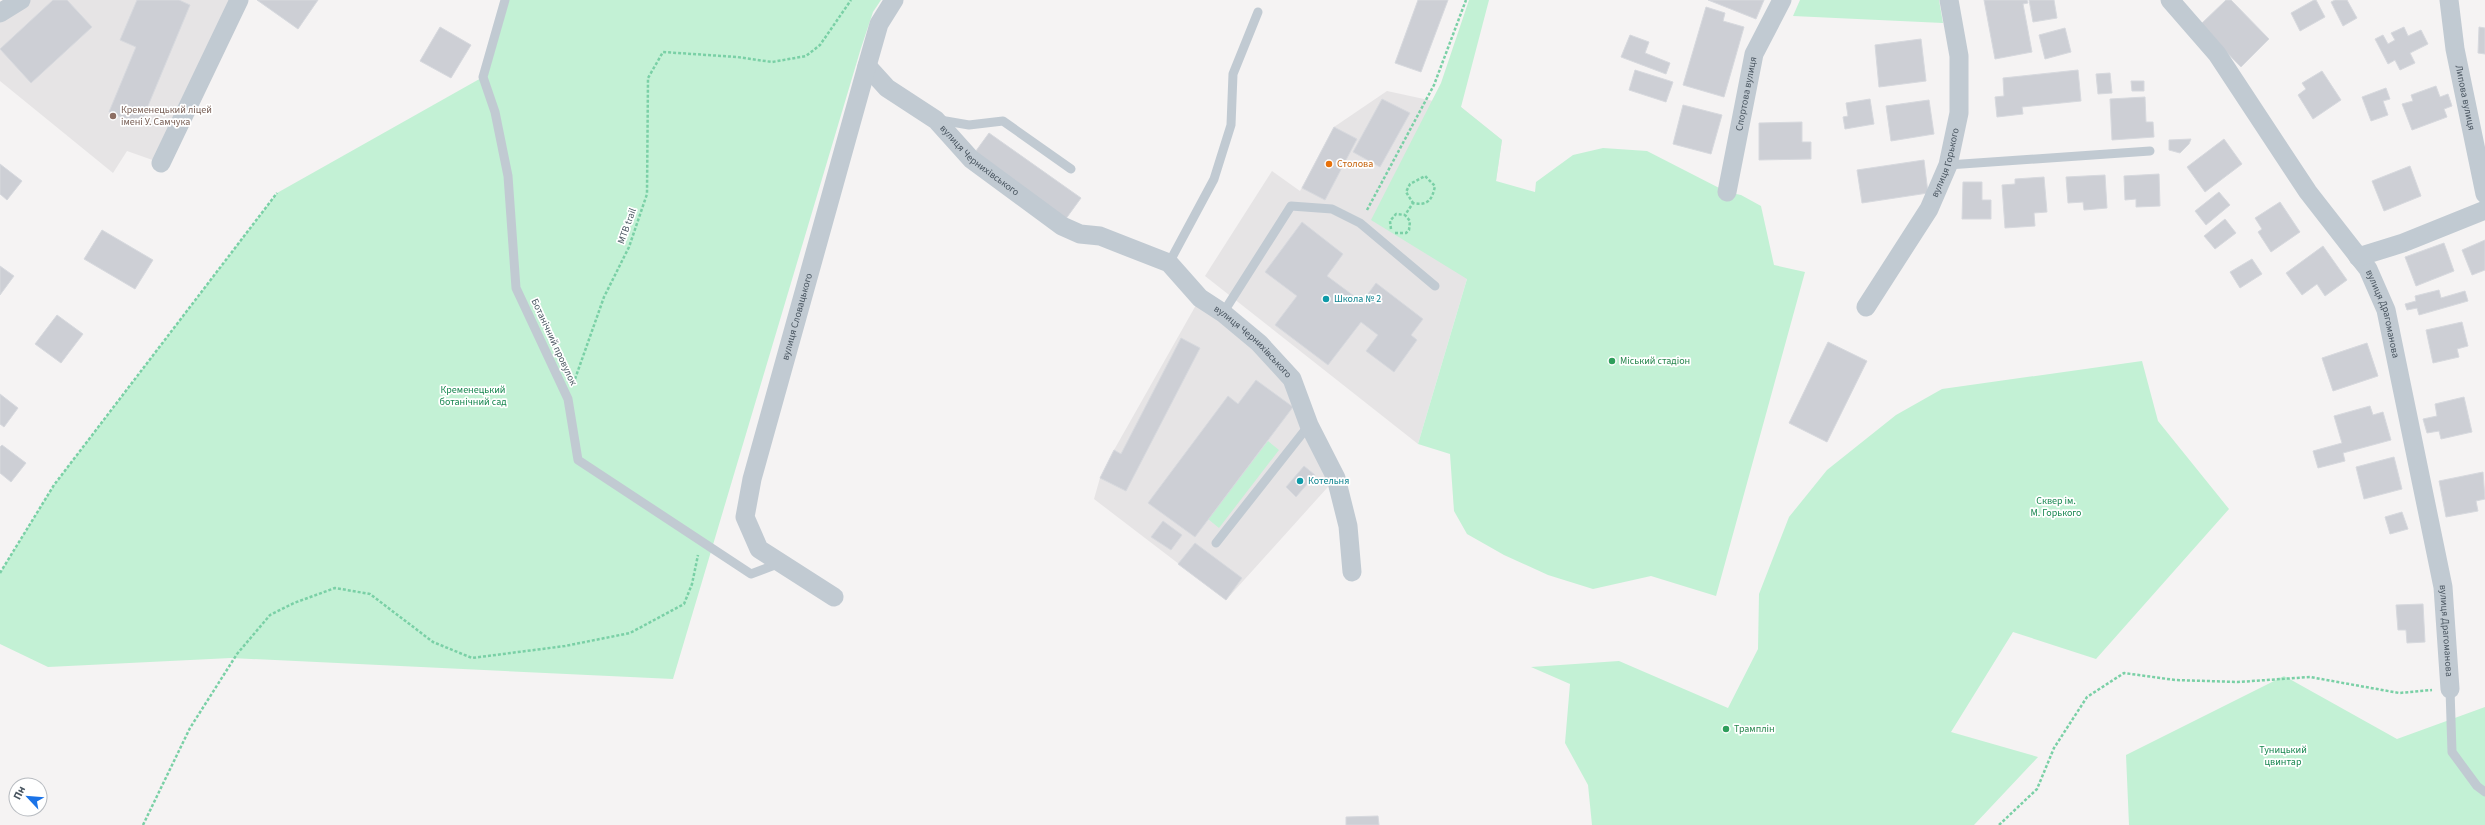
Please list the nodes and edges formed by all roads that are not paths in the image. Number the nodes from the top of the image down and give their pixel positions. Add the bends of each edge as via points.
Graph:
1 (21, 0) edge
2 (239, 0) edge
3 (504, 0) edge
4 (894, 0) edge
5 (1782, 0) edge
6 (1949, 0) edge
7 (2170, 0) edge
8 (2449, 0) edge
9 (1258, 12) dead end
10 (0, 13) edge
11 (867, 66) junction
12 (936, 120) junction
13 (2150, 151) dead end
14 (161, 163) dead end
15 (1948, 165) junction
16 (1071, 169) dead end
17 (1727, 192) dead end
18 (2485, 194) edge
19 (2485, 210) edge
20 (2358, 257) junction
21 (1169, 263) junction
22 (1435, 286) dead end
23 (1866, 306) dead end
24 (1223, 312) junction
25 (1309, 425) junction
26 (1216, 543) dead end
27 (780, 563) junction
28 (1352, 572) dead end
29 (834, 597) dead end
30 (2450, 689) joint
31 (2485, 792) edge

1 - 10 street
2 - 14 street
3 - 27 lane, Ботанічний провулок via 483,77 495,112 508,176 516,288 568,399 578,460 751,574
4 - 11 street, вулиця Словацького via 880,24
5 - 17 street, Спортова вулиця via 1754,54
6 - 15 street, вулиця Горького via 1959,56 1959,113
7 - 20 street, вулиця Драгоманова via 2217,54 2308,192
8 - 18 street, Липова вулиця via 2455,48
9 - 21 lane via 1233,74 1231,124 1214,179
11 - 12 street, вулиця Чернихівського via 887,88
11 - 27 street, вулиця Словацького via 752,479 745,517 759,549
12 - 16 lane via 970,125 1003,121
12 - 21 street, вулиця Чернихівського via 971,159 1062,226 1080,234 1100,236
13 - 15 lane
15 - 23 street, вулиця Горького via 1929,209
19 - 20 street via 2403,243
20 - 30 street, вулиця Драгоманова via 2368,269 2386,310 2413,436 2443,587
21 - 24 street, вулиця Чернихівського via 1200,298
22 - 24 lane via 1360,223 1332,209 1291,206
24 - 25 street, вулиця Чернихівського via 1259,343 1292,379
25 - 26 lane
25 - 28 street, вулиця Чернихівського via 1336,478 1348,526
27 - 29 street, вулиця Словацького
30 - 31 lane via 2452,752 2477,786

